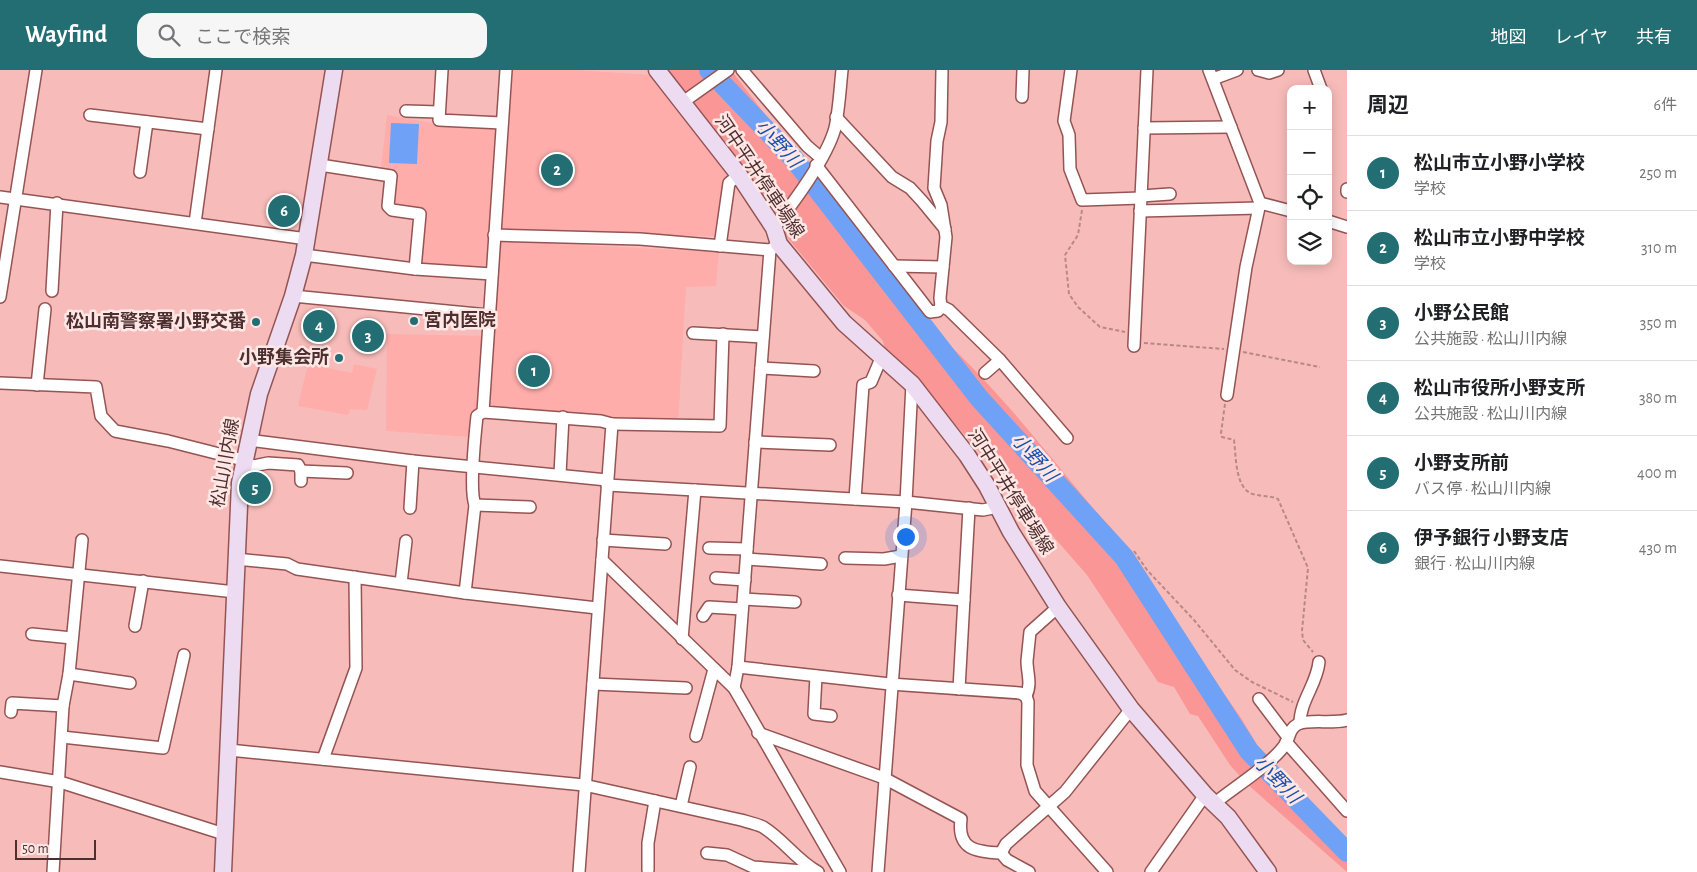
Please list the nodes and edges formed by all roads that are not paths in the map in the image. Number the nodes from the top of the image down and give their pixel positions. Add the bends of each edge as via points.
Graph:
1 (36, 70) edge
2 (216, 70) edge
3 (334, 70) edge
4 (442, 70) edge
5 (506, 70) edge
6 (657, 70) edge
7 (728, 70) edge
8 (742, 70) edge
9 (842, 70) edge
10 (942, 70) edge
11 (1023, 70) edge
12 (1071, 70) edge
13 (1147, 70) edge
14 (1237, 70) edge
15 (1258, 70) edge
16 (1278, 70) edge
17 (1314, 70) edge
18 (1211, 75) edge
19 (1320, 85) edge
20 (1022, 98) dead end
21 (686, 99) junction
22 (406, 111) dead end
23 (439, 112) junction
24 (90, 115) dead end
25 (836, 117) junction
26 (147, 122) junction
27 (502, 123) junction
28 (1144, 128) junction
29 (1231, 128) junction
30 (208, 129) junction
31 (817, 164) junction
32 (320, 165) junction
33 (140, 172) dead end
34 (739, 176) junction
35 (1170, 194) dead end
36 (0, 197) edge
37 (1141, 197) junction
38 (17, 200) junction
39 (57, 203) junction
40 (1259, 205) junction
41 (1287, 210) edge
42 (1140, 211) junction
43 (196, 222) junction
44 (1332, 223) edge
45 (1347, 226) edge
46 (945, 228) junction
47 (494, 235) junction
48 (775, 237) junction
49 (307, 239) junction
50 (720, 246) junction
51 (304, 255) junction
52 (894, 266) junction
53 (943, 267) junction
54 (414, 269) junction
55 (492, 274) junction
56 (52, 290) dead end
57 (293, 296) junction
58 (0, 297) edge
59 (941, 306) junction
60 (45, 309) dead end
61 (488, 315) junction
62 (693, 333) dead end
63 (723, 334) junction
64 (763, 337) junction
65 (1134, 342) road end
66 (882, 356) junction
67 (1000, 360) junction
68 (761, 368) junction
69 (814, 371) dead end
70 (985, 373) dead end
71 (0, 383) edge
72 (912, 384) junction
73 (37, 386) junction
74 (1227, 395) road end
75 (483, 412) junction
76 (1062, 414) dead end
77 (563, 417) junction
78 (1053, 422) junction
79 (612, 424) junction
80 (1067, 438) dead end
81 (248, 440) junction
82 (755, 442) junction
83 (830, 446) dead end
84 (413, 461) junction
85 (243, 462) junction
86 (473, 466) junction
87 (347, 473) dead end
88 (560, 474) junction
89 (607, 482) junction
90 (694, 490) junction
91 (750, 494) junction
92 (855, 499) junction
93 (906, 502) junction
94 (475, 505) junction
95 (530, 507) dead end
96 (998, 507) junction
97 (410, 508) dead end
98 (969, 508) junction
99 (82, 540) dead end
100 (603, 540) junction
101 (406, 541) dead end
102 (665, 544) dead end
103 (709, 548) dead end
104 (747, 554) junction
105 (901, 556) junction
106 (845, 558) dead end
107 (236, 559) junction
108 (602, 560) junction
109 (821, 564) dead end
110 (0, 566) edge
111 (79, 574) junction
112 (354, 577) junction
113 (716, 578) dead end
114 (745, 580) junction
115 (143, 581) junction
116 (401, 583) junction
117 (235, 592) junction
118 (465, 594) junction
119 (898, 595) junction
120 (964, 600) junction
121 (795, 602) dead end
122 (743, 604) junction
123 (1058, 607) junction
124 (597, 608) junction
125 (703, 616) dead end
126 (135, 626) dead end
127 (32, 634) dead end
128 (72, 638) junction
129 (682, 639) junction
130 (184, 656) dead end
131 (1319, 662) road end
132 (738, 667) junction
133 (714, 669) junction
134 (69, 674) junction
135 (816, 676) junction
136 (130, 683) dead end
137 (593, 684) junction
138 (890, 684) junction
139 (686, 688) dead end
140 (734, 688) junction
141 (959, 689) junction
142 (1026, 696) junction
143 (1259, 700) dead end
144 (63, 706) junction
145 (1132, 708) junction
146 (11, 712) dead end
147 (831, 716) dead end
148 (1347, 720) edge
149 (1300, 723) junction
150 (758, 733) junction
151 (696, 736) dead end
152 (62, 737) junction
153 (1287, 739) junction
154 (229, 750) junction
155 (323, 759) junction
156 (690, 767) dead end
157 (0, 772) edge
158 (884, 778) junction
159 (60, 782) junction
160 (584, 785) junction
161 (1210, 799) junction
162 (655, 801) junction
163 (1050, 805) junction
164 (681, 806) junction
165 (1347, 811) edge
166 (224, 834) junction
167 (707, 852) dead end
168 (1001, 853) junction
169 (648, 870) dead end
170 (814, 870) edge
171 (881, 871) edge
172 (53, 872) edge
173 (223, 872) edge
174 (579, 872) edge
175 (840, 872) edge
176 (1029, 872) edge
177 (1107, 872) edge
178 (1151, 872) edge
179 (1268, 872) edge

1 - 38 street
2 - 30 street
3 - 32 main road, 松山川内線
4 - 23 street
5 - 27 street
6 - 21 main road, 河中平井停車場線
7 - 21 street
8 - 31 street via 807,146
9 - 25 street
10 - 46 street via 941,122 934,188
11 - 20 street
12 - 37 street via 1064,121 1069,135 1070,169 1082,200
13 - 28 street
14 - 18 street
15 - 16 street via 1269,73
17 - 19 street
18 - 29 street
21 - 34 main road, 河中平井停車場線
22 - 23 street
23 - 27 street via 439,120
24 - 26 street
25 - 31 street via 835,128
25 - 46 street via 892,177 910,188
26 - 30 street
26 - 33 street
27 - 47 street
28 - 29 street
28 - 37 street
29 - 40 street
30 - 43 street
31 - 48 street
31 - 52 street
32 - 49 main road, 松山川内線
32 - 54 street via 391,176 388,206 392,210 420,214
34 - 48 main road, 河中平井停車場線
34 - 50 street via 729,183
35 - 37 street
36 - 38 street
37 - 42 street
38 - 39 street
38 - 58 street
39 - 43 street
39 - 56 street
40 - 41 street
40 - 42 street
40 - 74 street via 1246,267
42 - 65 street
43 - 49 street
44 - 45 street
46 - 53 street
47 - 50 street via 640,239
47 - 55 street
48 - 50 street
48 - 64 street
48 - 66 main road, 河中平井停車場線 via 844,324
49 - 51 main road, 松山川内線
51 - 54 street
51 - 57 main road, 松山川内線
52 - 53 street
52 - 59 street via 930,312 938,311
53 - 59 street
54 - 55 street
55 - 61 street
57 - 61 street
57 - 81 main road, 松山川内線 via 259,394
59 - 67 street
60 - 73 street
61 - 75 street
62 - 63 street
63 - 64 street
63 - 79 street via 720,426
64 - 68 street
66 - 72 main road, 河中平井停車場線
66 - 92 street via 871,382 863,385
67 - 70 street
67 - 78 street
68 - 69 street
68 - 82 street
71 - 73 street
72 - 93 street
72 - 96 main road, 河中平井停車場線 via 967,455
73 - 85 street via 96,387 102,416 115,431 168,441
75 - 77 street
75 - 86 street via 477,416
76 - 78 street
77 - 79 street
77 - 88 street
78 - 80 street
79 - 89 street
81 - 84 street
81 - 85 main road, 松山川内線
82 - 83 street
82 - 91 street
84 - 86 street
84 - 97 street
85 - 87 street via 298,465 301,476
85 - 107 main road, 松山川内線
86 - 88 street
86 - 94 street via 472,499
88 - 89 street
89 - 90 street
89 - 100 street
90 - 91 street
90 - 129 street
91 - 92 street
91 - 104 street
92 - 93 street
93 - 98 street
93 - 105 street
94 - 95 street
94 - 118 street
96 - 98 street
96 - 123 main road, 河中平井停車場線
98 - 120 street
99 - 111 street
100 - 102 street
100 - 108 street
101 - 116 street
103 - 104 street
104 - 109 street
104 - 114 street
105 - 106 street
105 - 119 street
107 - 112 street via 287,564 297,569
107 - 117 main road, 松山川内線
108 - 124 street
108 - 129 street
110 - 111 street
111 - 115 street
111 - 128 street
112 - 116 street
112 - 155 street via 356,668
113 - 114 street
114 - 122 street
115 - 117 street
115 - 126 street
116 - 118 street
117 - 154 main road, 松山川内線
118 - 124 street
119 - 120 street
119 - 138 street
120 - 141 street
121 - 122 street
122 - 125 street via 709,607
122 - 132 street
123 - 142 street via 1030,632
123 - 145 main road, 河中平井停車場線
124 - 137 street
127 - 128 street
128 - 134 street
129 - 133 street
130 - 152 street via 162,748
131 - 149 street via 1302,707
132 - 135 street
132 - 140 street
133 - 140 street
133 - 151 street
134 - 136 street
134 - 144 street
135 - 138 street
135 - 147 street via 814,714
137 - 139 street
137 - 160 street
138 - 141 street
138 - 158 street
140 - 150 street
141 - 142 street
142 - 163 street via 1027,765 1035,790
143 - 153 street
144 - 146 street via 12,703
144 - 152 street
145 - 161 main road, 河中平井停車場線
145 - 163 street via 1065,792
148 - 149 street
149 - 153 street via 1289,731
150 - 158 street
150 - 175 street
152 - 159 street
153 - 161 street via 1274,756 1228,792
153 - 165 street
154 - 155 street
154 - 166 main road, 松山川内線
155 - 160 street
156 - 164 street
157 - 159 street
158 - 168 street via 960,819 959,832 963,842 974,850
158 - 171 street
159 - 166 street
159 - 172 street
160 - 162 street
160 - 174 street
161 - 178 street
161 - 179 main road, 河中平井停車場線 via 1228,817
162 - 164 street
162 - 169 street via 648,843
163 - 168 street via 1006,844
163 - 177 street
164 - 170 street via 762,827
166 - 173 main road, 松山川内線
167 - 170 street via 727,855 753,867
168 - 176 street

